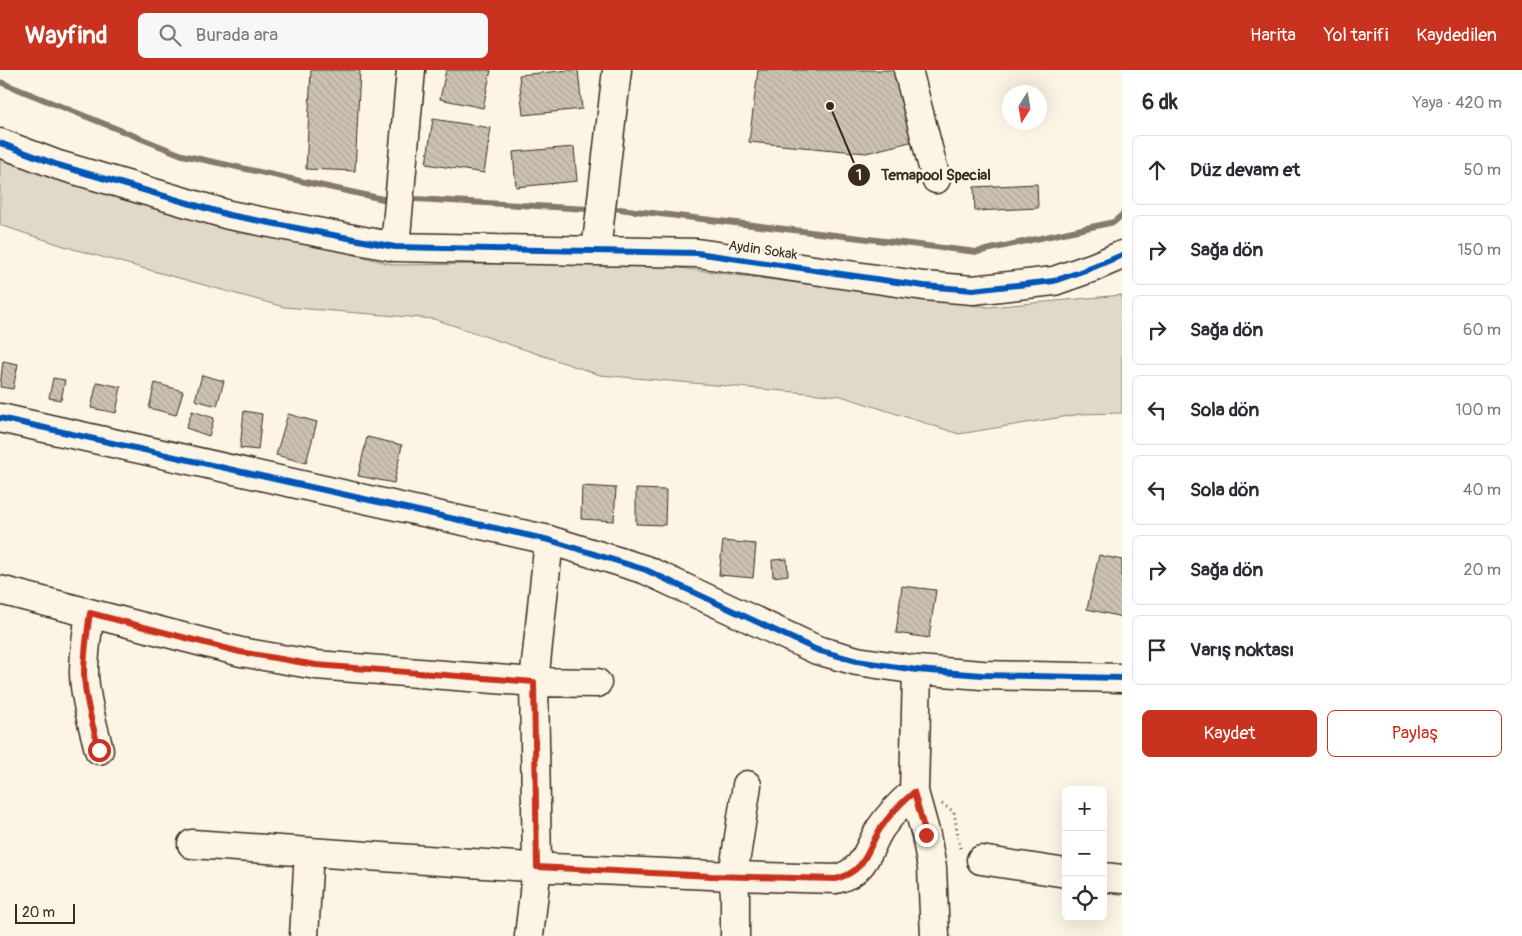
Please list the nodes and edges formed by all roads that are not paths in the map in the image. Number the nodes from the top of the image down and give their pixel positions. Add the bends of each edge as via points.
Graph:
1 (411, 70) edge
2 (617, 70) edge
3 (908, 70) edge
4 (0, 143) edge
5 (936, 179) dead end
6 (395, 247) junction
7 (596, 251) junction
8 (1122, 255) edge
9 (0, 418) edge
10 (549, 540) junction
11 (0, 590) edge
12 (90, 613) junction
13 (917, 670) junction
14 (1122, 678) edge
15 (534, 682) junction
16 (597, 683) dead end
17 (99, 750) dead end
18 (747, 785) dead end
19 (914, 792) junction
20 (192, 844) dead end
21 (309, 852) junction
22 (981, 860) road end
23 (537, 867) junction
24 (1062, 872) edge
25 (732, 876) junction
26 (1107, 878) edge
27 (1122, 880) edge
28 (304, 936) edge
29 (529, 936) edge
30 (734, 936) edge
31 (935, 936) edge

1 - 6 street
2 - 7 street
3 - 5 street
4 - 6 street, Aydin Sokak via 58,165 229,214
6 - 7 street, Aydin Sokak
7 - 8 street, Aydin Sokak via 697,253 924,286 973,290 1054,281
9 - 10 street
10 - 13 street via 646,570 818,650 857,661
10 - 15 street
11 - 12 street
12 - 15 street via 240,652 316,665
12 - 17 street via 84,676
13 - 14 street
13 - 19 street
15 - 16 street
15 - 23 street
18 - 25 street
19 - 25 street via 894,810 864,862 847,876 836,879
19 - 31 street via 932,868
20 - 21 street
21 - 23 street
21 - 28 street
22 - 24 street
23 - 25 street
23 - 29 street
25 - 30 street
26 - 27 street

